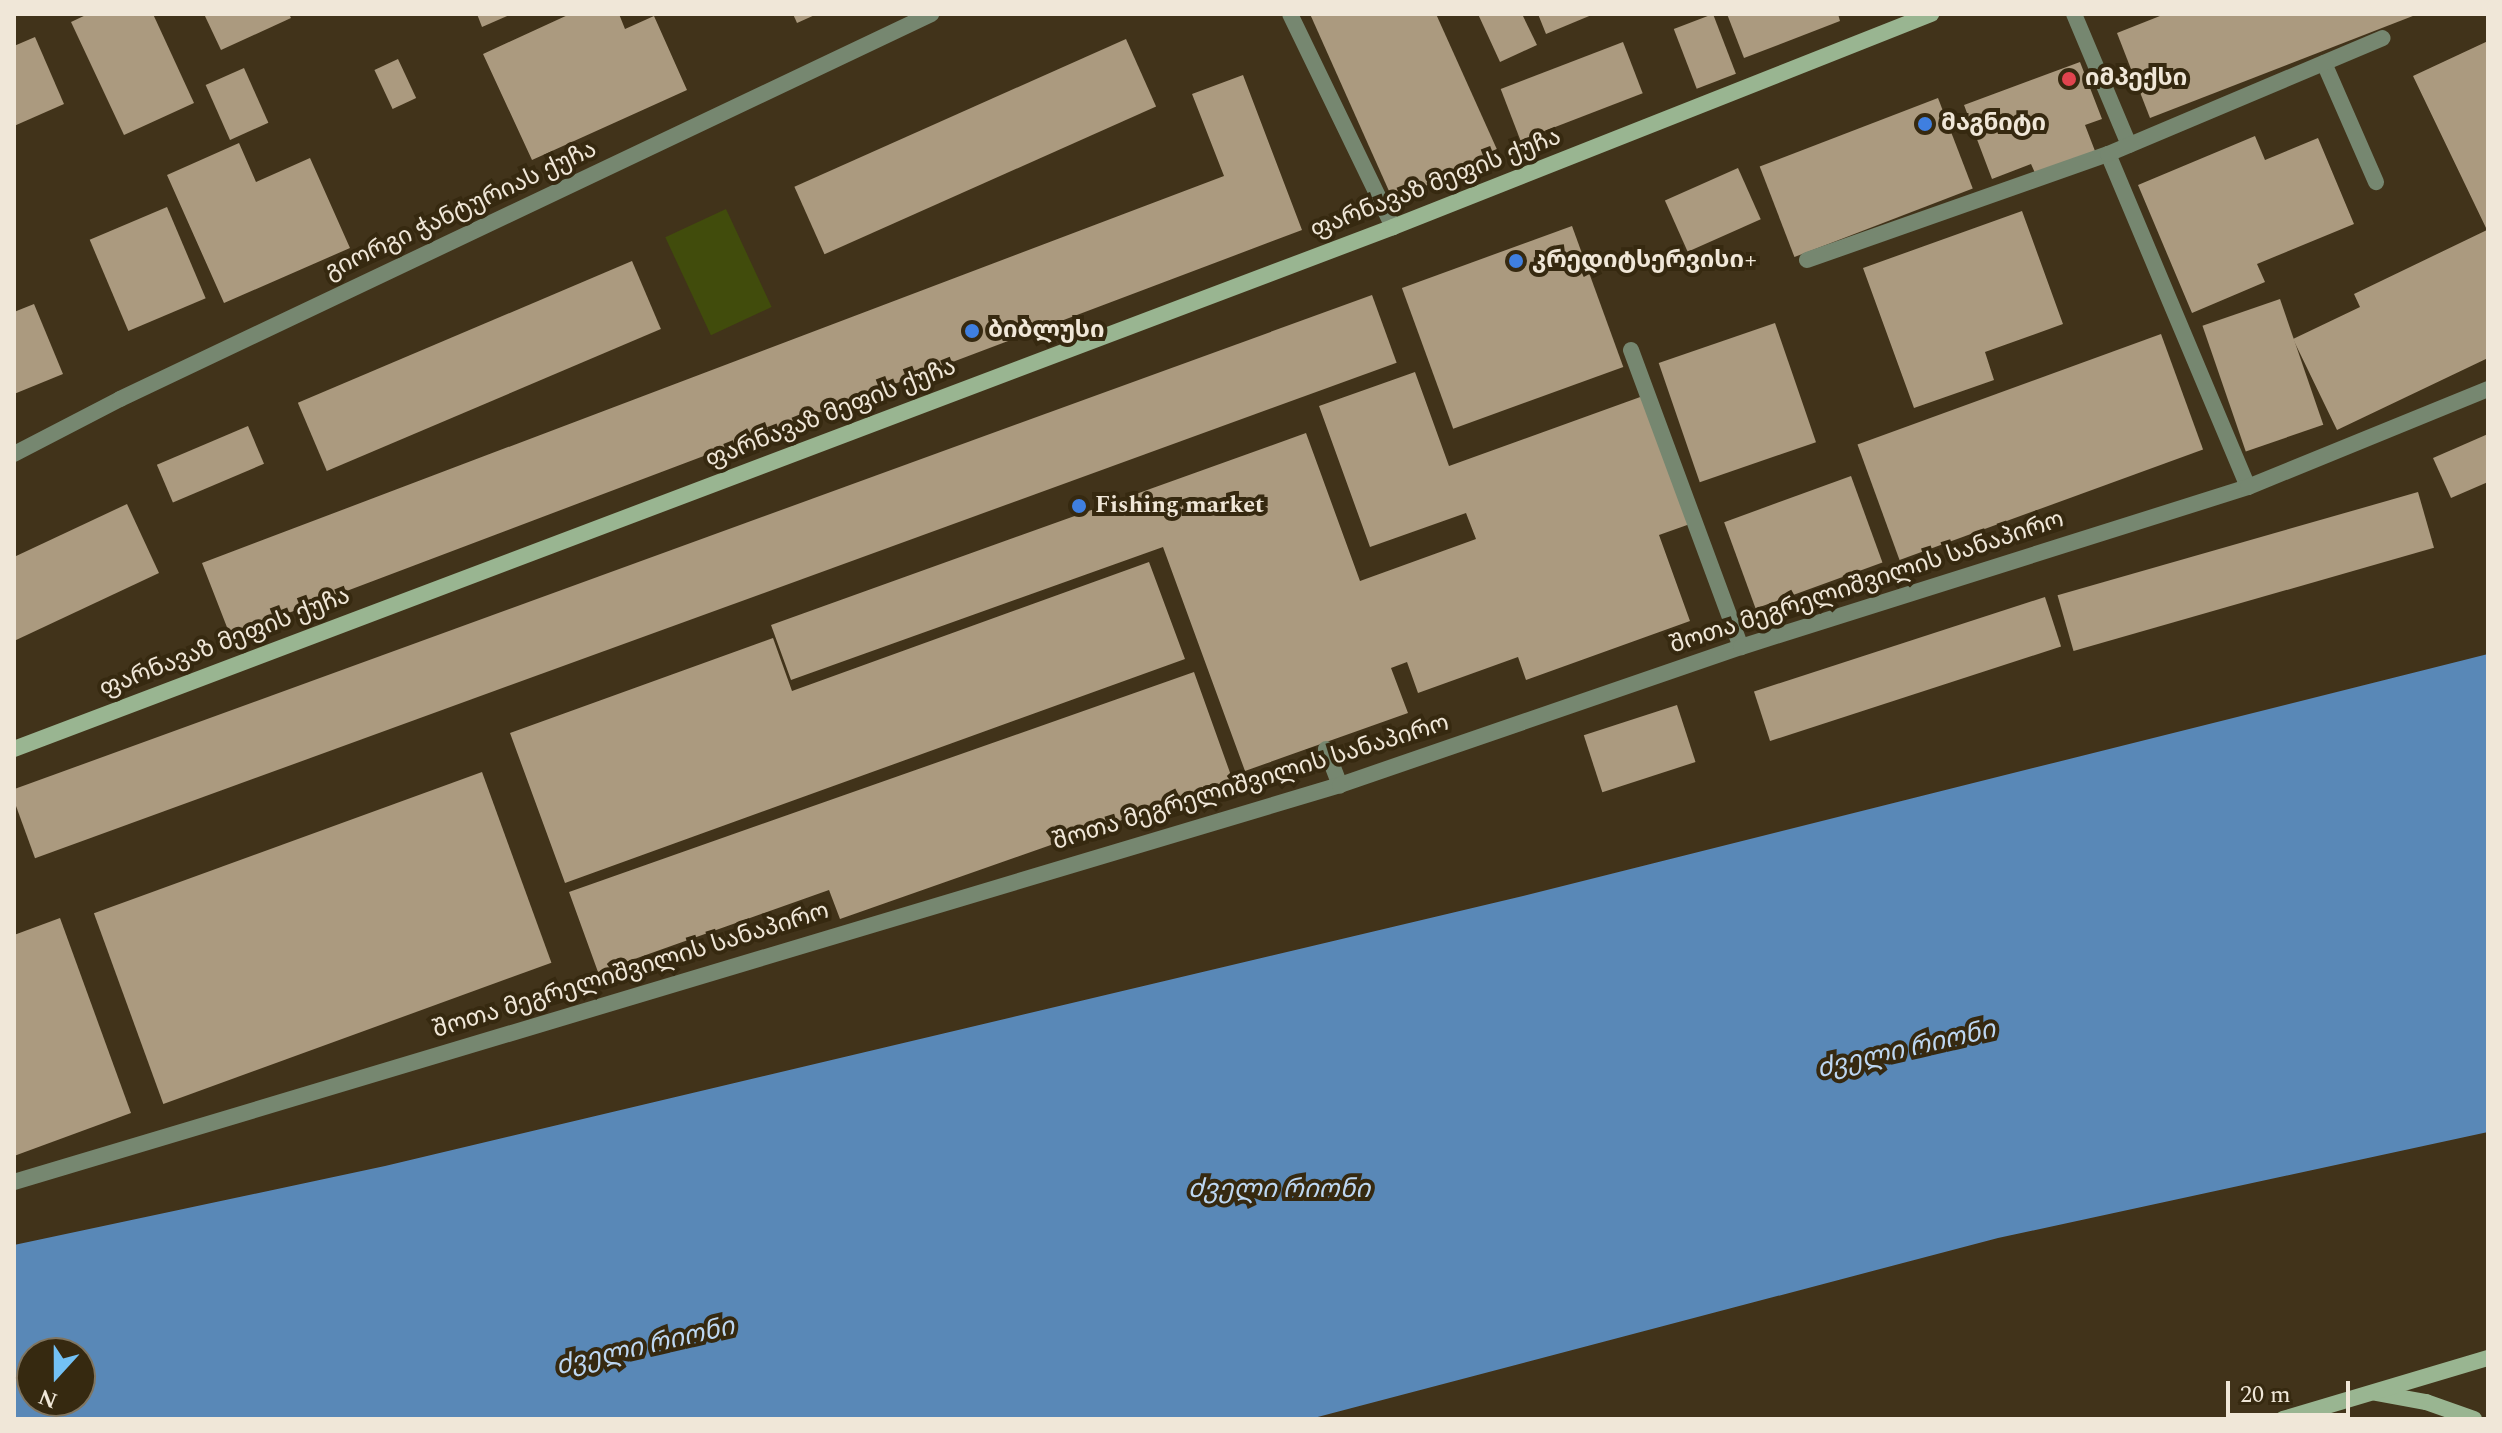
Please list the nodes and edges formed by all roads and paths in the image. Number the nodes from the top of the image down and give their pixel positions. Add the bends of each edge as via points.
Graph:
1 (931, 14) edge
2 (1290, 14) edge
3 (1931, 14) edge
4 (2074, 14) edge
5 (2382, 38) dead end
6 (2324, 63) junction
7 (2129, 145) junction
8 (2108, 154) junction
9 (2376, 182) dead end
10 (1393, 227) junction
11 (1807, 260) dead end
12 (1631, 350) dead end
13 (2488, 389) edge
14 (14, 454) edge
15 (2248, 487) junction
16 (1741, 647) junction
17 (14, 749) edge
18 (1326, 749) dead end
19 (1340, 785) junction
20 (14, 1182) edge
21 (2488, 1358) edge
22 (2370, 1392) junction
23 (2283, 1419) edge
24 (2474, 1419) edge

1 - 14 street, გიორგი ჭანტურიას ქუჩა
2 - 10 street
3 - 10 main road, ფარნავაზ მეფის ქუჩა
4 - 7 street
5 - 6 street
6 - 7 street
6 - 9 street
7 - 8 street
8 - 11 street
8 - 15 street
10 - 17 main road, ფარნავაზ მეფის ქუჩა
12 - 16 street
13 - 15 street, შოთა მეგრელიშვილის სანაპირო
15 - 16 street, შოთა მეგრელიშვილის სანაპირო
16 - 19 street, შოთა მეგრელიშვილის სანაპირო
18 - 19 street
19 - 20 street, შოთა მეგრელიშვილის სანაპირო
21 - 22 main road
22 - 23 main road
22 - 24 main road via 2426,1402

